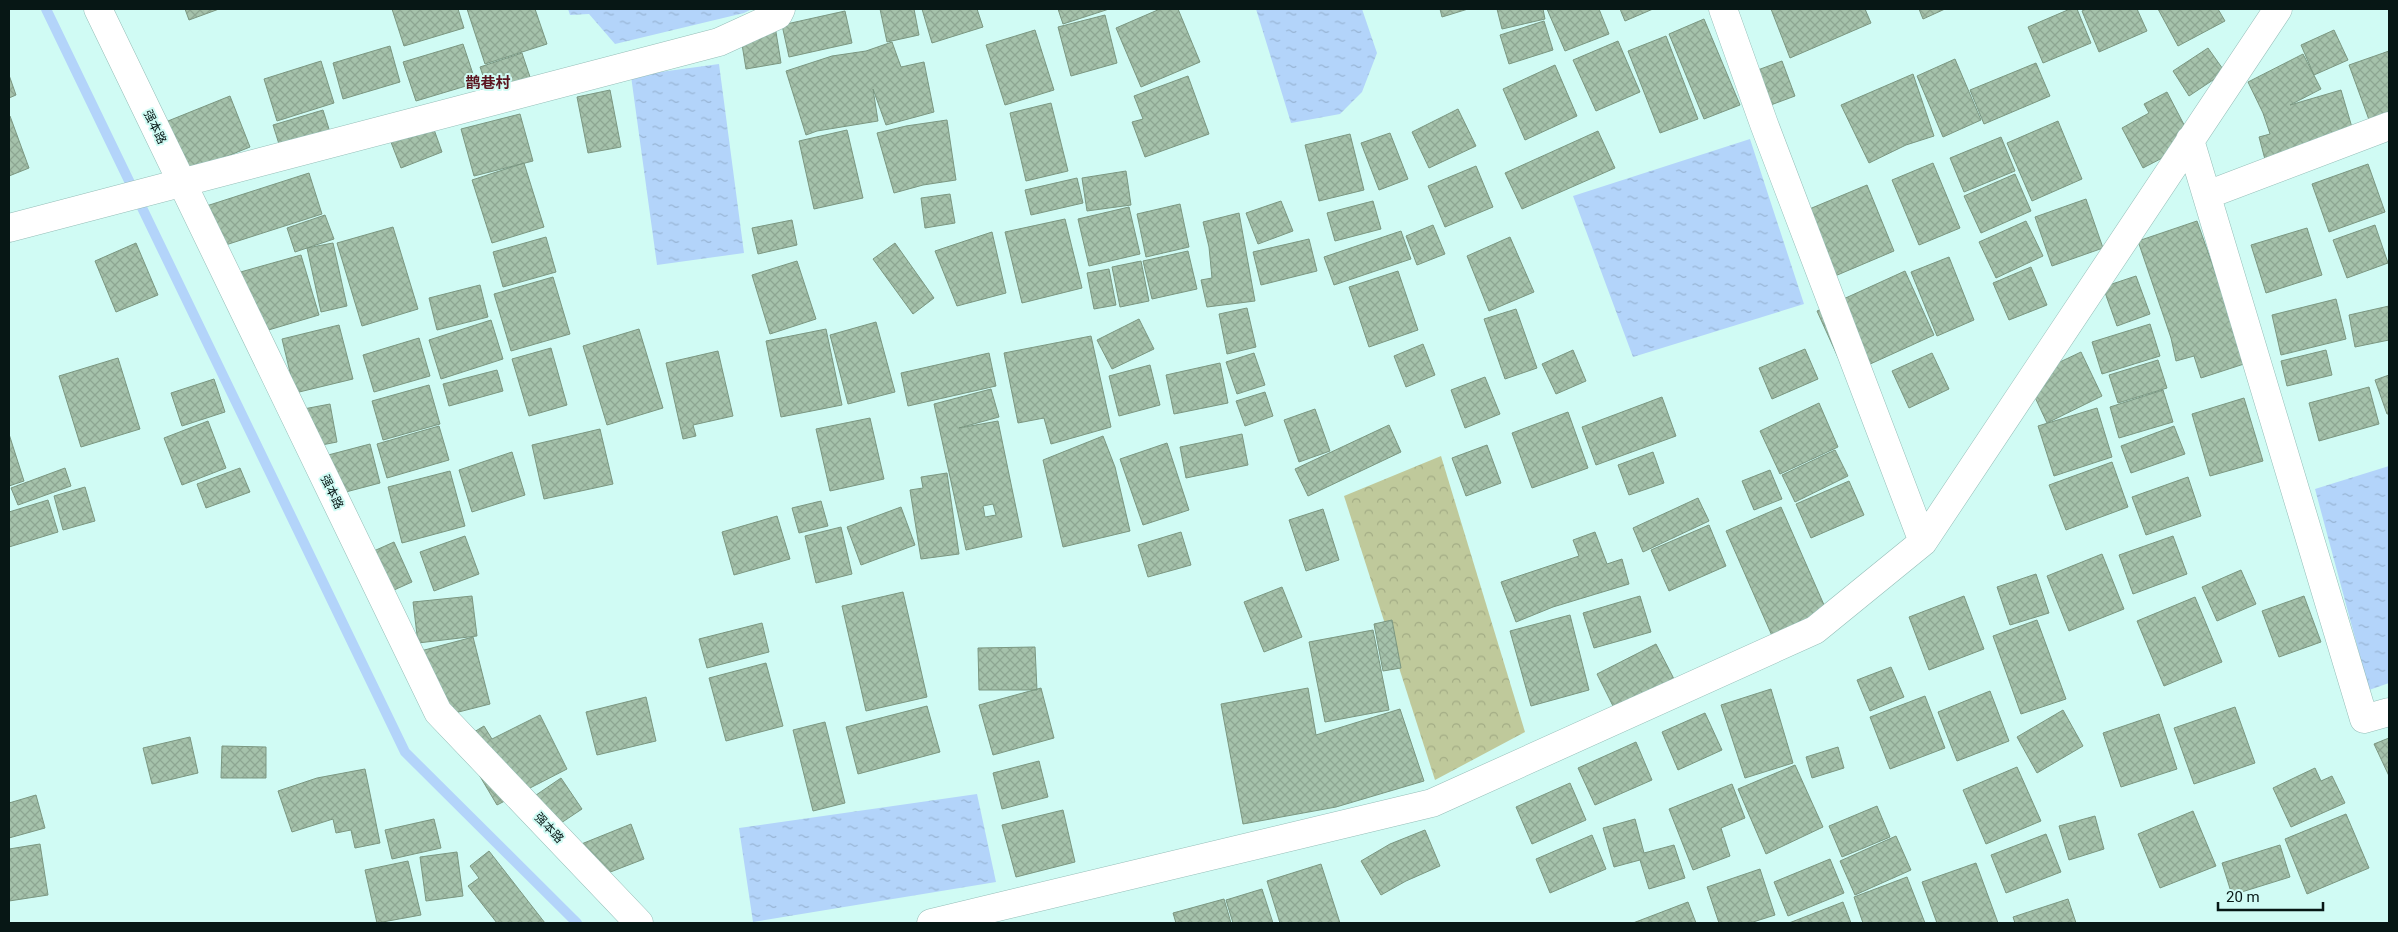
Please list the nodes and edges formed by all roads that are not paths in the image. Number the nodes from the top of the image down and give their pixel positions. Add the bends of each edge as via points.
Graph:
1 (98, 9) edge
2 (781, 9) edge
3 (1724, 9) edge
4 (2267, 15) edge
5 (2389, 126) edge
6 (2190, 140) junction
7 (182, 183) junction
8 (2207, 195) junction
9 (9, 228) edge
10 (1923, 542) junction
11 (2389, 712) edge
12 (639, 923) edge
13 (931, 923) edge

1 - 7 street, 强本路
2 - 7 street via 778,15 719,42
3 - 10 street via 1764,124
4 - 6 street
5 - 8 street
6 - 8 street
6 - 10 street
7 - 9 street
7 - 12 street, 强本路 via 438,712
8 - 11 street via 2364,720
10 - 13 street via 1815,630 1432,804

